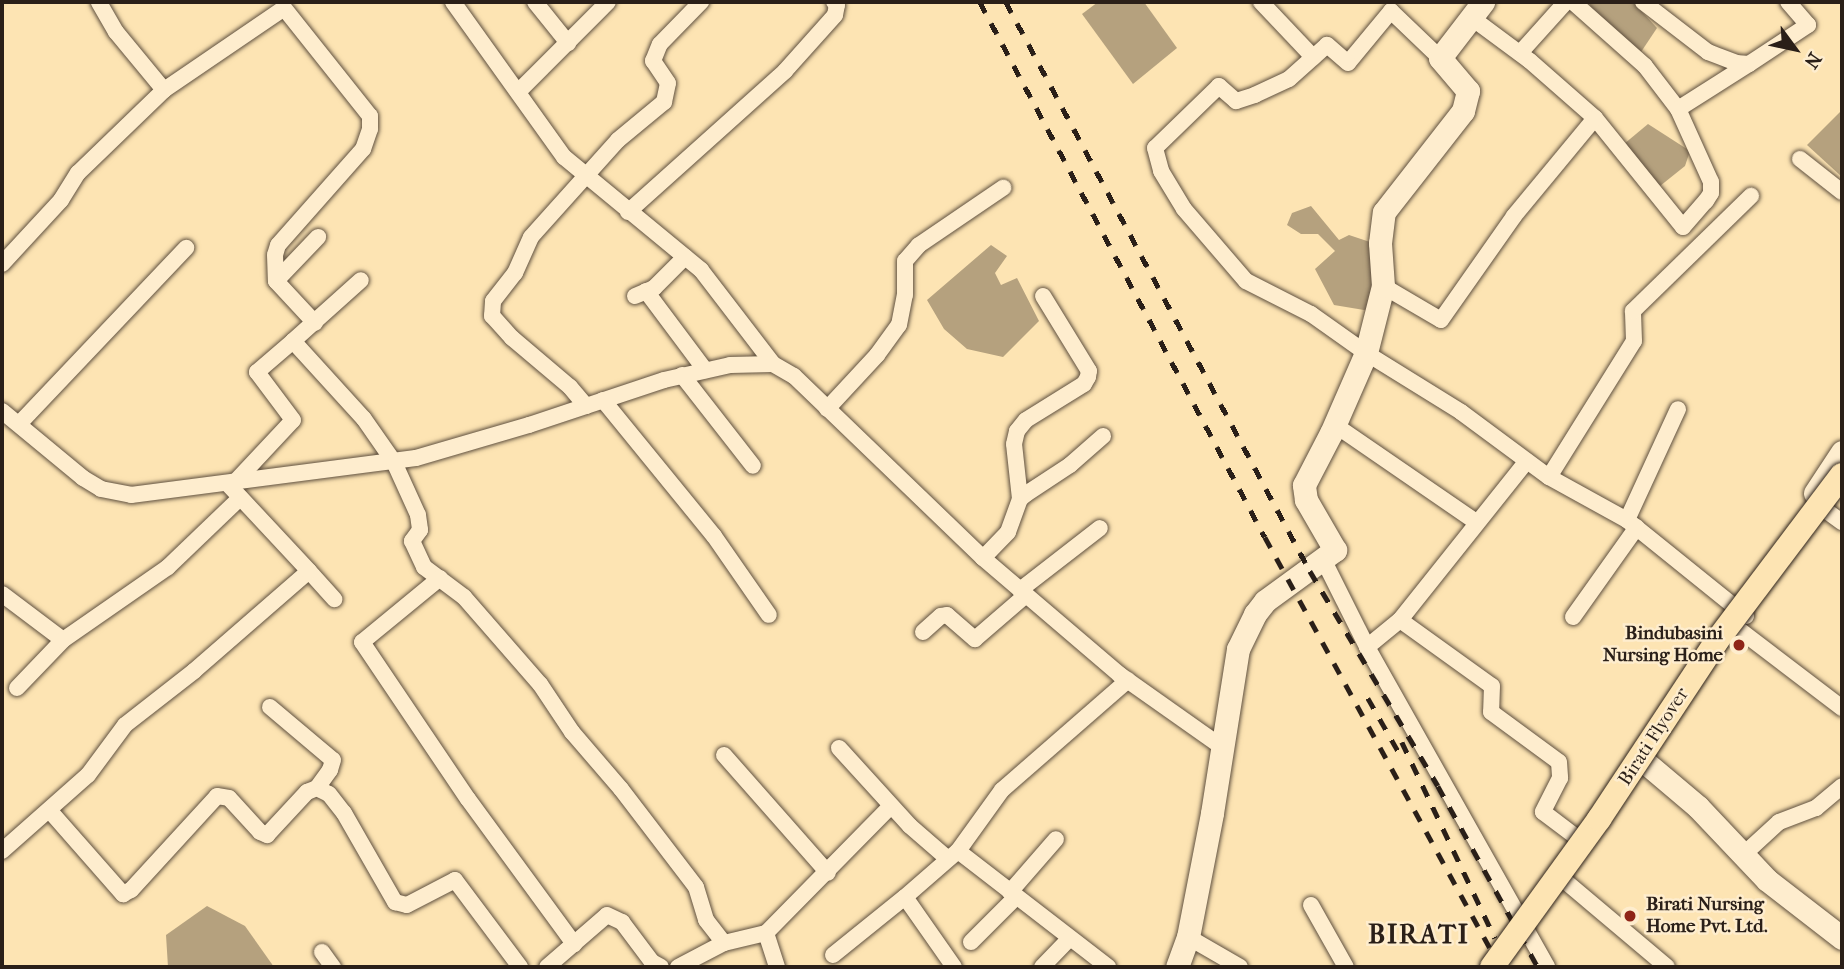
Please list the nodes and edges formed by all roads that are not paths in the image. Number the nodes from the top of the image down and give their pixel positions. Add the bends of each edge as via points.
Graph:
1 (453, 2) edge
2 (535, 2) edge
3 (608, 2) edge
4 (701, 2) edge
5 (834, 2) edge
6 (1261, 2) edge
7 (1566, 2) edge
8 (1573, 2) edge
9 (1643, 2) edge
10 (1788, 2) edge
11 (108, 6) edge
12 (1388, 6) edge
13 (1478, 10) edge
14 (568, 43) junction
15 (1520, 53) junction
16 (1313, 57) junction
17 (1440, 58) junction
18 (1749, 64) junction
19 (164, 90) junction
20 (518, 92) junction
21 (1678, 110) junction
22 (1595, 118) junction
23 (1800, 159) dead end
24 (586, 176) junction
25 (1003, 188) dead end
26 (1842, 192) edge
27 (1751, 196) dead end
28 (628, 212) junction
29 (1683, 227) junction
30 (318, 237) dead end
31 (1698, 245) junction
32 (186, 248) dead end
33 (685, 257) junction
34 (2, 264) edge
35 (361, 280) dead end
36 (276, 281) junction
37 (1383, 286) junction
38 (1043, 296) dead end
39 (315, 323) junction
40 (293, 341) junction
41 (1366, 353) junction
42 (773, 364) junction
43 (705, 370) junction
44 (682, 376) junction
45 (603, 400) junction
46 (586, 406) junction
47 (827, 408) junction
48 (1678, 409) dead end
49 (2, 411) edge
50 (19, 424) junction
51 (1335, 425) junction
52 (1103, 436) dead end
53 (1842, 452) edge
54 (1527, 460) junction
55 (394, 462) junction
56 (753, 466) dead end
57 (1842, 475) edge
58 (1549, 477) junction
59 (234, 487) junction
60 (1020, 499) junction
61 (1838, 509) edge
62 (1476, 522) junction
63 (1632, 524) junction
64 (1100, 528) dead end
65 (983, 558) junction
66 (1323, 559) junction
67 (309, 571) junction
68 (440, 579) junction
69 (1023, 592) junction
70 (2, 594) edge
71 (334, 599) dead end
72 (769, 615) dead end
73 (1573, 617) dead end
74 (1738, 617) junction
75 (1400, 620) junction
76 (923, 632) dead end
77 (63, 640) junction
78 (1367, 647) junction
79 (1128, 680) junction
80 (17, 688) dead end
81 (270, 707) dead end
82 (1842, 708) edge
83 (1222, 747) junction
84 (839, 748) dead end
85 (724, 755) dead end
86 (1646, 762) junction
87 (1842, 786) edge
88 (317, 788) junction
89 (891, 806) junction
90 (50, 811) junction
91 (1056, 839) dead end
92 (1570, 843) junction
93 (2, 851) edge
94 (953, 855) junction
95 (1743, 855) junction
96 (828, 873) junction
97 (1565, 881) junction
98 (1013, 895) junction
99 (905, 897) junction
100 (1311, 905) dead end
101 (1527, 932) junction
102 (766, 933) junction
103 (1188, 937) junction
104 (1070, 938) junction
105 (1842, 938) edge
106 (971, 942) dead end
107 (724, 943) junction
108 (575, 944) junction
109 (322, 952) dead end
110 (833, 955) dead end
111 (333, 967) edge
112 (520, 967) edge
113 (547, 967) edge
114 (661, 967) edge
115 (678, 967) edge
116 (777, 967) edge
117 (954, 967) edge
118 (1042, 967) edge
119 (1108, 967) edge
120 (1177, 967) edge
121 (1237, 967) edge
122 (1346, 967) edge
123 (1492, 967) edge
124 (1502, 967) edge
125 (1547, 967) edge
126 (1667, 967) edge

1 - 20 street
2 - 14 street
3 - 14 street
4 - 24 street via 660,44 653,61 668,83 664,102 618,140
5 - 28 street via 835,15 785,71
6 - 16 street
7 - 15 street
8 - 21 street via 1645,66
9 - 18 street via 1708,52
10 - 18 street via 1808,25
11 - 19 street via 116,32
12 - 16 street via 1348,63 1327,45
12 - 17 street
13 - 15 street
13 - 17 street
14 - 20 street
15 - 22 street
16 - 41 street via 1289,79 1236,101 1219,86 1155,148 1161,171 1184,209 1246,281 1311,314
17 - 37 street via 1468,91 1463,111 1384,212 1380,243
18 - 21 street
19 - 34 street via 78,173 61,200
19 - 36 street via 284,8 370,117 363,149 278,245
20 - 24 street via 564,157
21 - 29 street via 1711,182 1711,193
22 - 29 street
22 - 37 street via 1514,216 1441,320
23 - 26 street
24 - 28 street
24 - 46 street via 531,237 515,273 493,301 492,316
25 - 47 street via 919,245 905,261 899,325
27 - 31 street
28 - 33 street
29 - 31 street
30 - 36 street
31 - 58 street via 1633,311 1634,341
32 - 50 street
33 - 42 street via 701,270
33 - 43 street via 655,287 640,294
35 - 39 street
36 - 39 street
37 - 41 street
38 - 60 street via 1089,371 1084,384 1026,420 1017,431 1014,444
39 - 40 street
40 - 55 street via 364,419
40 - 59 street via 257,372 293,419
41 - 51 street
41 - 54 street
42 - 43 street
42 - 47 street via 794,376
43 - 44 street
44 - 45 street
44 - 56 street
45 - 46 street
45 - 72 street via 714,536
46 - 55 street
47 - 65 street
48 - 63 street
49 - 50 street
50 - 59 street via 61,463 101,489 131,495
51 - 62 street
51 - 66 street via 1304,485 1306,500 1335,550
52 - 60 street
53 - 74 street
54 - 58 street
54 - 62 street
55 - 59 street
55 - 68 street via 418,515 421,530 412,541 424,567
57 - 123 main road, Birati Flyover, bridge via 1716,642 1599,819
58 - 63 street
59 - 67 street
59 - 77 street via 168,567
60 - 65 street via 1009,532
61 - 74 street
62 - 75 street
63 - 73 street
63 - 74 street
64 - 69 street
65 - 69 street
66 - 78 street
66 - 83 street via 1265,601 1246,630 1238,649
67 - 71 street
67 - 90 street via 125,725 88,775
68 - 107 street via 464,597 540,684 572,732 696,887 706,920
68 - 108 street via 362,642 468,799
69 - 76 street via 975,639 944,615
69 - 79 street
70 - 77 street
74 - 82 street
74 - 86 street
74 - 92 street
75 - 78 street
75 - 92 street via 1492,686 1491,712 1559,762 1560,778 1543,812
77 - 80 street
78 - 101 street
79 - 83 street
79 - 94 street via 1002,790
81 - 88 street via 333,760
83 - 103 street
84 - 89 street
85 - 96 street
86 - 95 street
86 - 97 street
87 - 95 street via 1816,808 1779,822
88 - 90 street via 307,792 267,835 225,795 217,796 123,894
88 - 112 street via 329,794 344,813 395,902 407,905 455,880
89 - 94 street
89 - 96 street
90 - 93 street
91 - 98 street
92 - 97 street via 1557,869
94 - 98 street
94 - 99 street
95 - 105 street via 1767,880
96 - 102 street
97 - 101 street
97 - 126 street
98 - 104 street
98 - 106 street
99 - 110 street
99 - 117 street
100 - 122 street
101 - 124 street
101 - 125 street
102 - 107 street
102 - 116 street
103 - 120 street
103 - 121 street
104 - 118 street
104 - 119 street
107 - 115 street
108 - 113 street
108 - 114 street via 607,915 622,922 652,962
109 - 111 street

